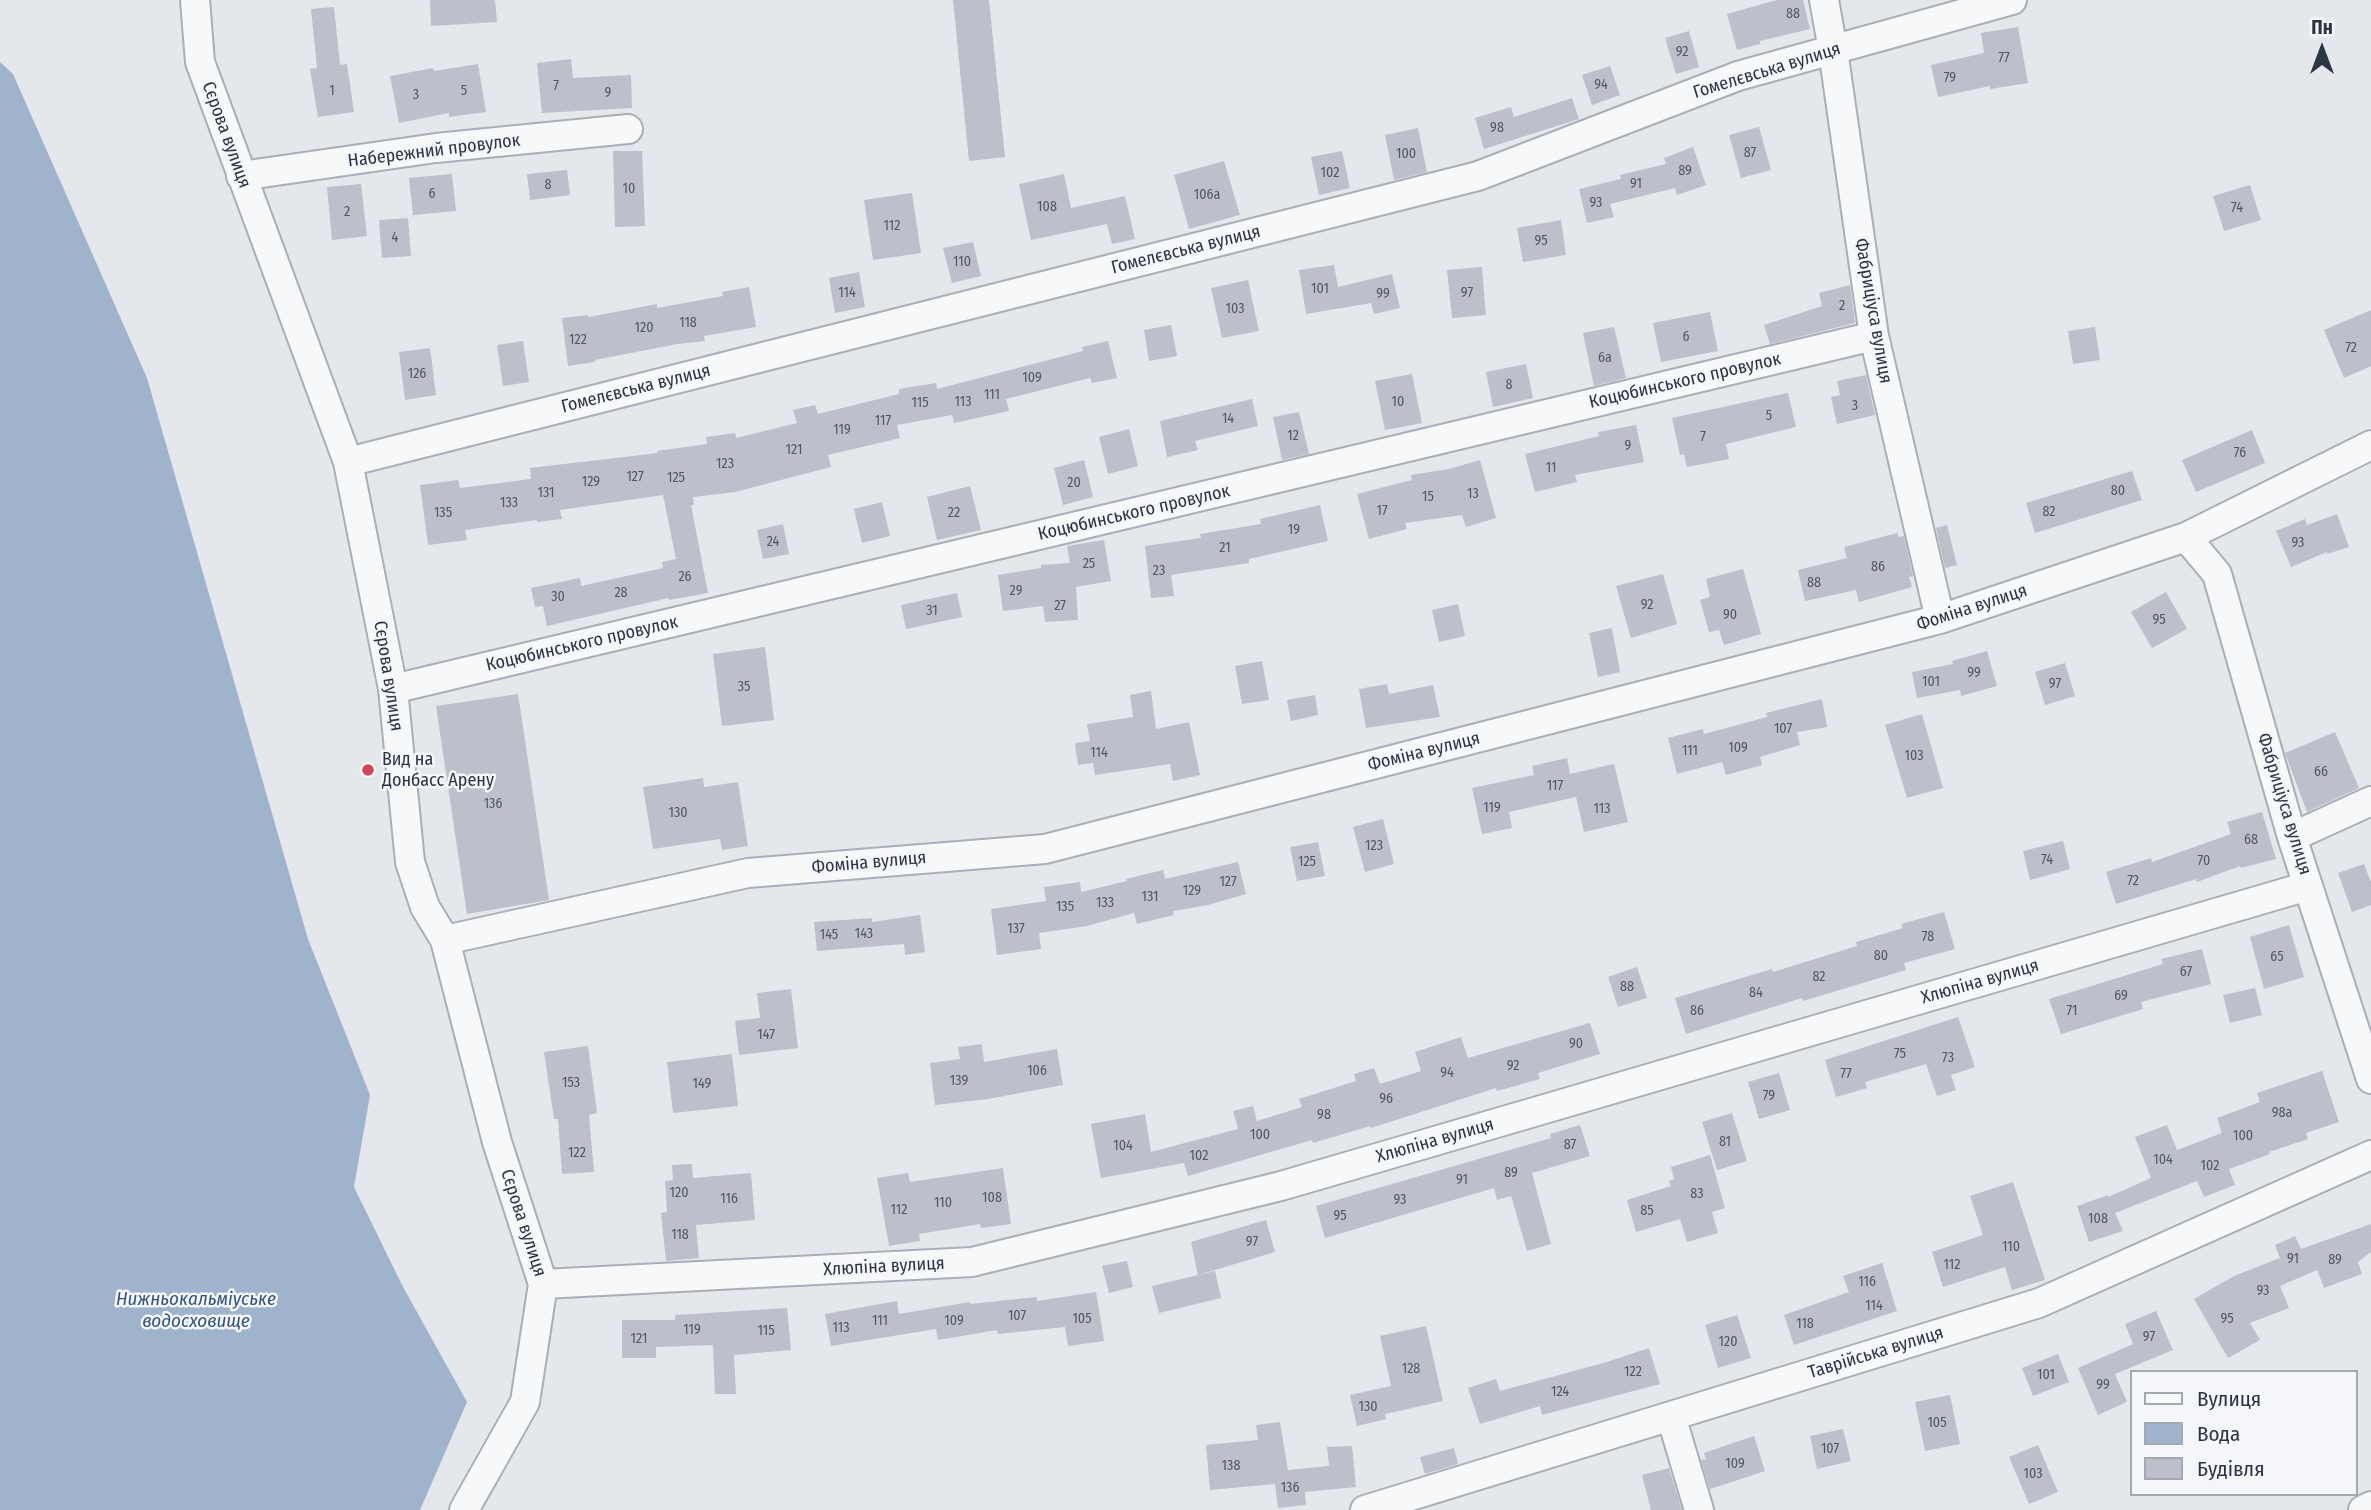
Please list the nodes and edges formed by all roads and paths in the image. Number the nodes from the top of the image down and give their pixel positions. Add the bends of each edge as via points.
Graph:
1 (195, 0) edge
2 (1824, 0) edge
3 (2012, 0) edge
4 (1833, 50) junction
5 (628, 129) dead end
6 (241, 176) junction
7 (1874, 336) junction
8 (2371, 445) edge
9 (348, 462) junction
10 (2186, 537) junction
11 (1940, 619) junction
12 (393, 689) junction
13 (2371, 801) edge
14 (2292, 837) junction
15 (2308, 886) junction
16 (445, 940) junction
17 (2371, 1079) edge
18 (2371, 1155) edge
19 (543, 1284) junction
20 (1671, 1416) junction
21 (2371, 1506) edge
22 (464, 1510) edge
23 (1365, 1510) edge
24 (1699, 1510) edge
25 (2363, 1510) edge

1 - 6 street, Сєрова вулиця via 200,62
2 - 4 street, Фабриціуса вулиця
3 - 4 street, Гомелєвська вулиця
4 - 7 street, Фабриціуса вулиця
4 - 9 street, Гомелєвська вулиця via 1738,76 1478,176
5 - 6 street, Набережний провулок via 436,148
6 - 9 street, Сєрова вулиця
7 - 11 street, Фабриціуса вулиця
7 - 12 street, Коцюбинського провулок
8 - 10 street, Фоміна вулиця
9 - 12 street, Сєрова вулиця
10 - 11 street, Фоміна вулиця
10 - 14 street, Фабриціуса вулиця via 2217,574
11 - 16 street, Фоміна вулиця via 1045,849 748,873
12 - 16 street, Сєрова вулиця via 410,862 425,907
13 - 14 street
14 - 15 street, Фабриціуса вулиця
15 - 17 street, Фабриціуса вулиця
15 - 19 street, Хлюпіна вулиця via 1281,1186 972,1262
16 - 19 street, Сєрова вулиця via 497,1142
18 - 20 street, Таврійська вулиця via 2039,1303
19 - 22 street, Сєрова вулиця via 525,1402
20 - 23 street, Таврійська вулиця
20 - 24 street
21 - 25 street

